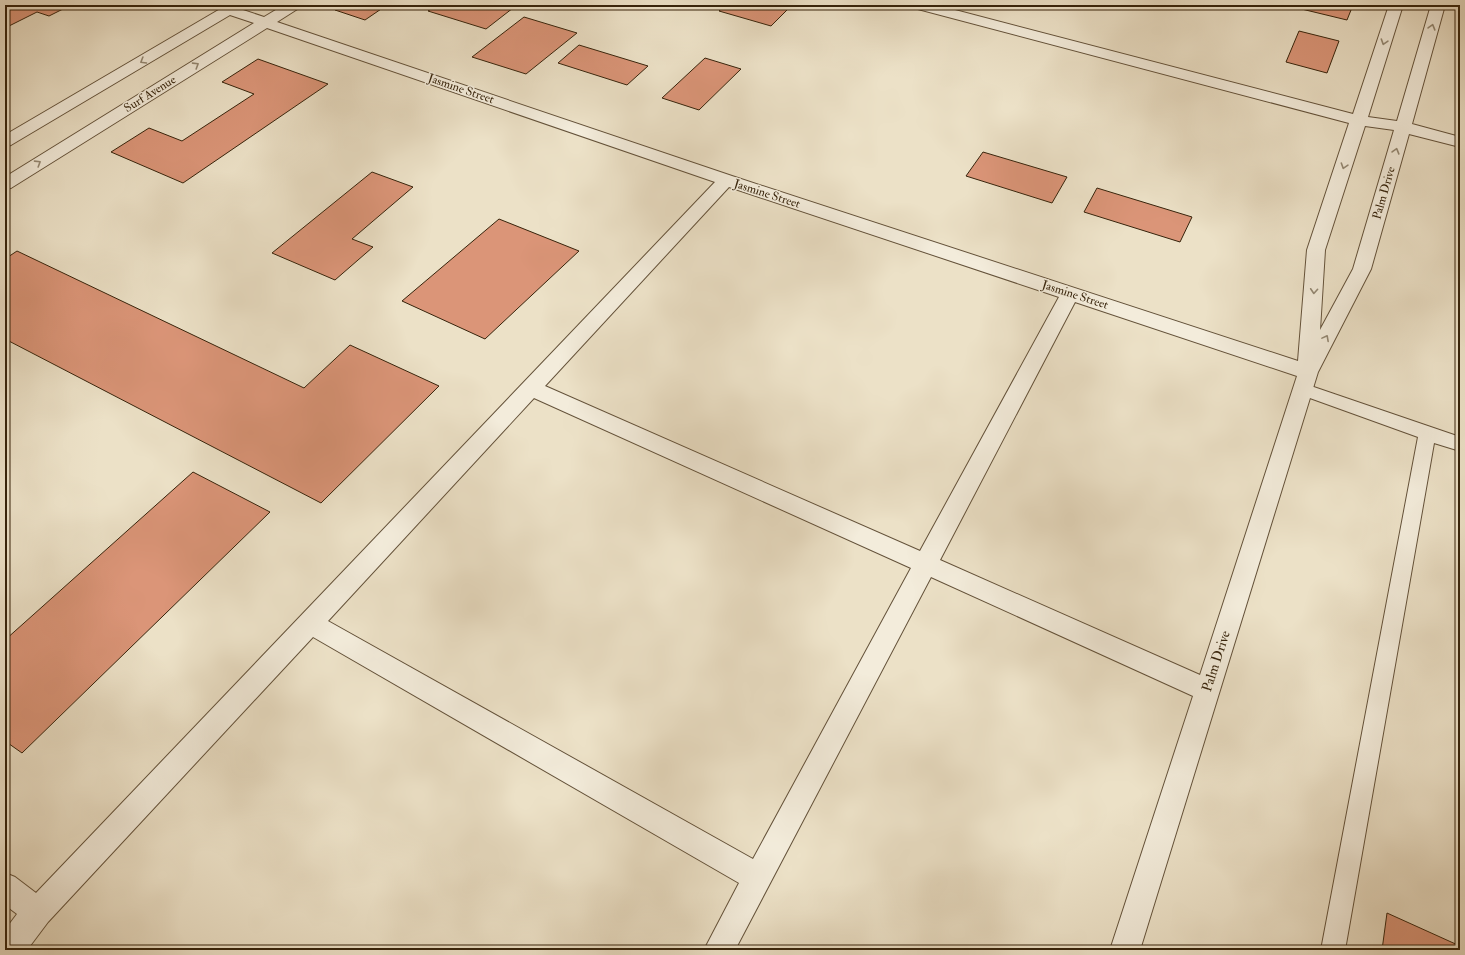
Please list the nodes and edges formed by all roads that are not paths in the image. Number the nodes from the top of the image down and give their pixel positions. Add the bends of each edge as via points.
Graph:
1 (294, 5) edge
2 (920, 5) edge
3 (1396, 5) edge
4 (1438, 5) edge
5 (233, 7) edge
6 (266, 22) junction
7 (1358, 120) junction
8 (1403, 127) junction
9 (5, 142) edge
10 (1460, 142) edge
11 (726, 180) junction
12 (5, 184) edge
13 (1070, 294) junction
14 (1305, 381) junction
15 (530, 388) junction
16 (1427, 434) junction
17 (1460, 444) edge
18 (925, 564) junction
19 (310, 623) junction
20 (1207, 690) junction
21 (758, 877) junction
22 (5, 887) edge
23 (38, 912) junction
24 (8, 950) edge
25 (718, 950) edge
26 (1125, 950) edge
27 (1333, 950) edge

1 - 6 street, Surf Avenue
2 - 7 street
3 -> 7 street, Palm Drive
8 -> 4 street, Palm Drive
5 - 6 street, Jasmine Street
5 -> 9 street
6 - 11 street, Jasmine Street
12 -> 6 street, Surf Avenue
7 - 8 street
7 -> 14 street, Palm Drive via 1316,250
8 - 10 street
14 -> 8 street, Palm Drive via 1362,269
11 - 13 street, Jasmine Street
11 - 15 street
13 - 14 street, Jasmine Street
13 - 18 street
14 - 16 lane
14 - 20 street, Palm Drive
15 - 18 street
15 - 19 street
16 - 17 lane
16 - 27 lane
18 - 20 street
18 - 21 street
19 - 21 street
19 - 23 street
20 - 26 street, Palm Drive
21 - 25 street
22 - 23 street
23 - 24 street

